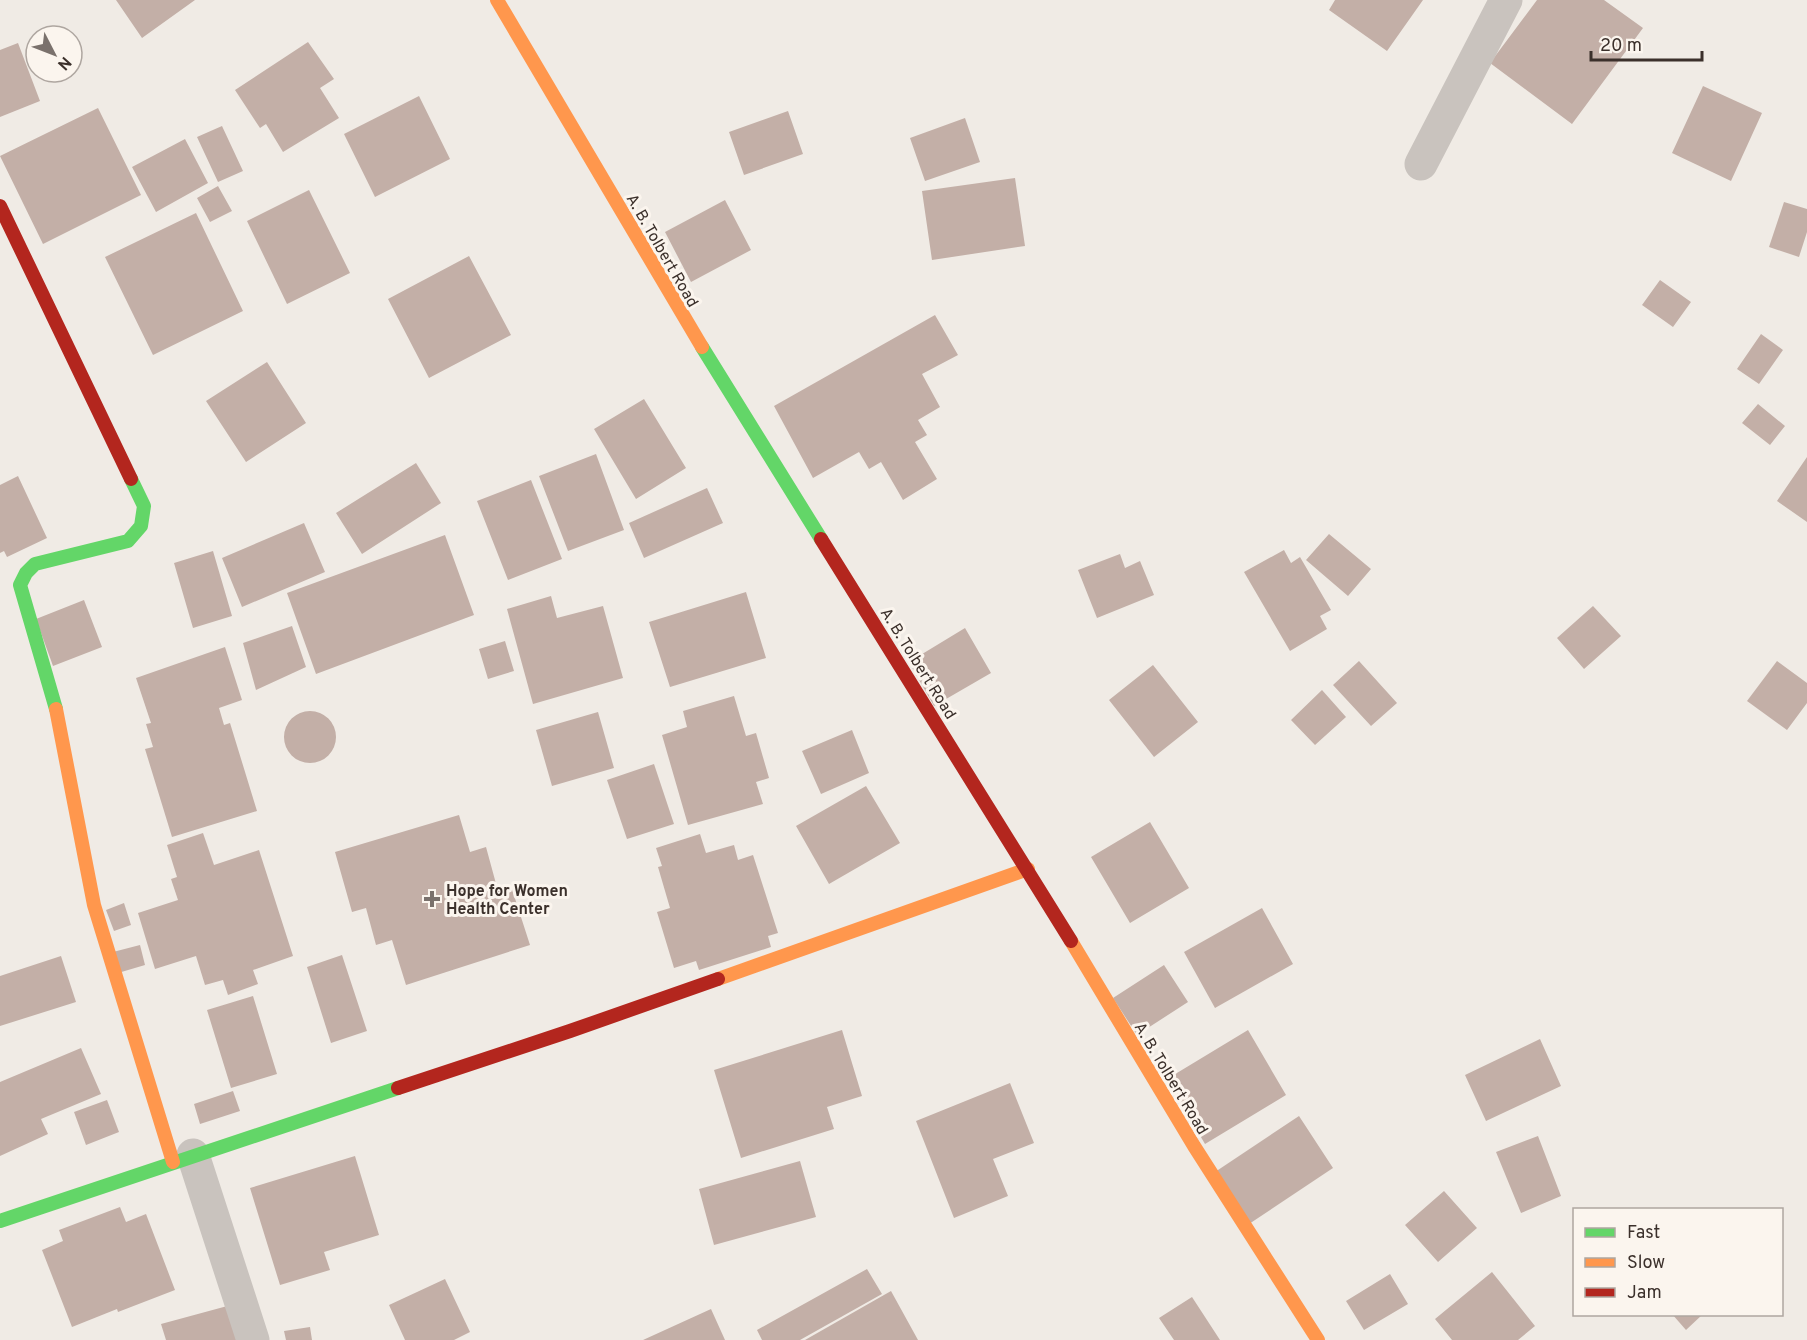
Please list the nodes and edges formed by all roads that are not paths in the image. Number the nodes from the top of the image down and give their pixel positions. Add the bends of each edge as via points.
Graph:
1 (497, 0) edge
2 (1506, 0) edge
3 (1422, 164) dead end
4 (0, 206) edge
5 (1028, 869) junction
6 (183, 1158) junction
7 (0, 1221) edge
8 (253, 1340) edge
9 (1318, 1340) edge

1 - 5 street, A. B. Tolbert Road via 674,303
2 - 3 street
4 - 6 street via 144,506 141,526 128,541 35,564 20,585 53,696 94,905
5 - 6 street via 570,1031
5 - 9 street, A. B. Tolbert Road via 1194,1146
6 - 7 street
6 - 8 street

